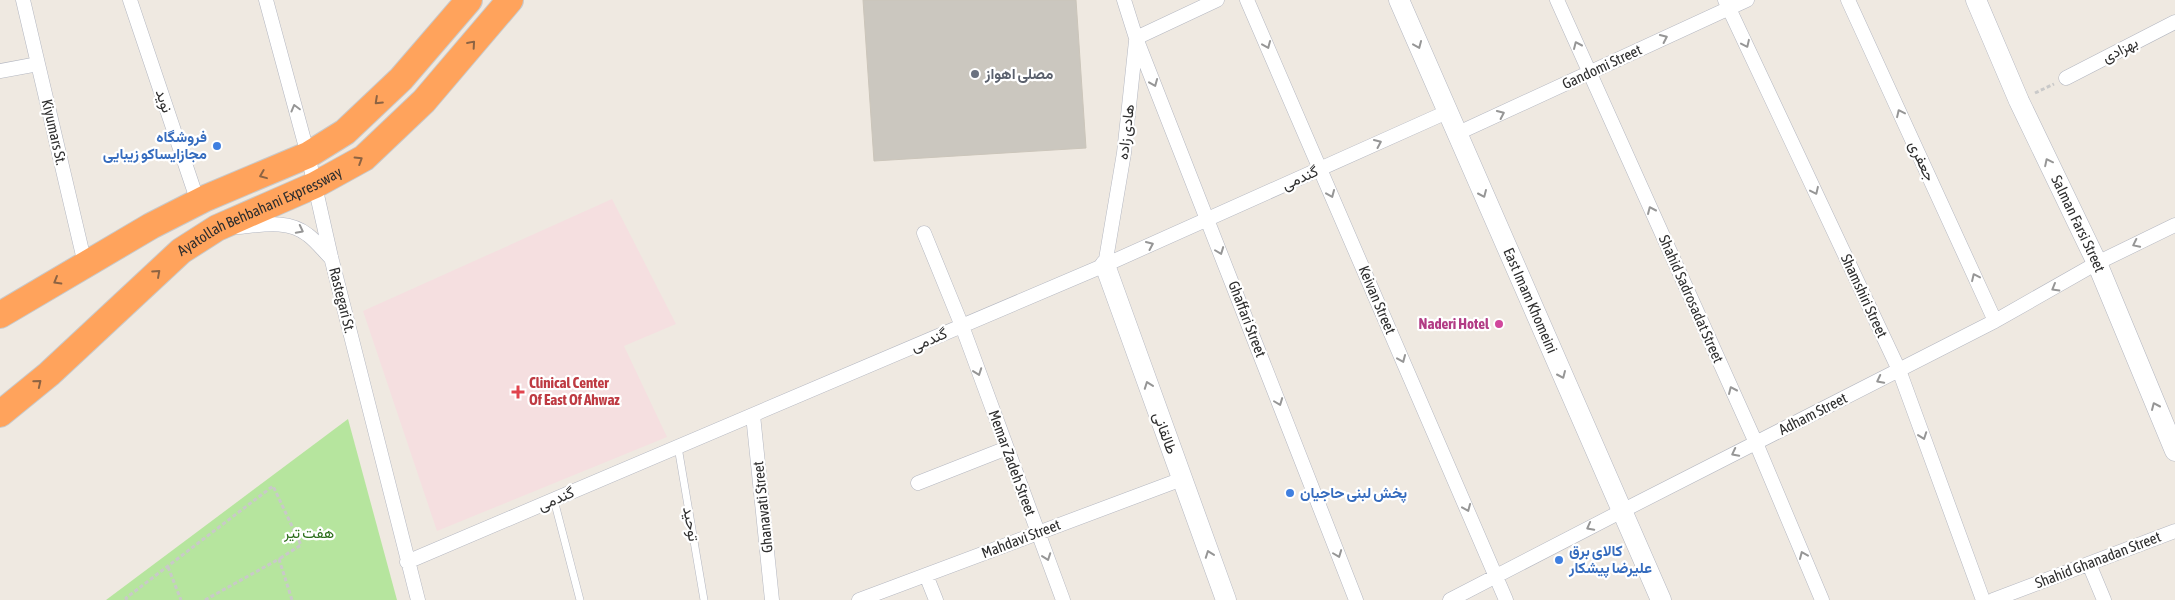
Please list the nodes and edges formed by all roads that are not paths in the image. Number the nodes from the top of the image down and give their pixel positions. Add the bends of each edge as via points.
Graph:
1 (23, 0) edge
2 (130, 0) edge
3 (266, 0) edge
4 (469, 0) edge
5 (510, 0) edge
6 (1124, 0) edge
7 (1217, 0) edge
8 (1247, 0) edge
9 (1399, 0) edge
10 (1557, 0) edge
11 (1748, 0) edge
12 (1848, 0) edge
13 (1976, 0) edge
14 (1727, 4) edge
15 (2175, 22) edge
16 (1136, 38) junction
17 (38, 64) junction
18 (0, 71) edge
19 (1589, 73) junction
20 (2066, 78) road end
21 (401, 79) junction
22 (424, 101) junction
23 (1447, 112) junction
24 (1456, 134) junction
25 (308, 155) junction
26 (1320, 169) junction
27 (315, 185) junction
28 (198, 202) junction
29 (1208, 219) junction
30 (2175, 225) edge
31 (217, 228) junction
32 (924, 233) dead end
33 (331, 257) junction
34 (85, 264) junction
35 (2097, 264) junction
36 (1105, 265) junction
37 (0, 314) edge
38 (1995, 321) junction
39 (962, 326) junction
40 (1899, 370) junction
41 (0, 414) edge
42 (753, 415) junction
43 (1756, 443) junction
44 (678, 447) junction
45 (1007, 448) junction
46 (2175, 451) edge
47 (1182, 479) junction
48 (918, 483) dead end
49 (554, 500) junction
50 (1622, 511) junction
51 (2175, 530) edge
52 (1038, 533) junction
53 (408, 562) junction
54 (2089, 564) junction
55 (926, 575) junction
56 (1496, 576) junction
57 (418, 600) edge
58 (580, 600) edge
59 (704, 600) edge
60 (772, 600) edge
61 (860, 600) edge
62 (936, 600) edge
63 (1063, 600) edge
64 (1226, 600) edge
65 (1356, 600) edge
66 (1450, 600) edge
67 (1506, 600) edge
68 (1661, 600) edge
69 (1822, 600) edge
70 (1983, 600) edge
71 (1993, 600) edge
72 (2104, 600) edge

1 - 17 street, Kiyumars St.
2 - 28 street, نوید
25 -> 3 street, Rastegari St.
4 - 21 highway, Ayatollah Behbahani Expressway
22 -> 5 highway, Ayatollah Behbahani Expressway
6 - 16 street, هادی زاده
7 - 16 street
8 -> 26 street, Keivan Street
9 -> 23 main road, East Imam Khomeini
19 -> 10 street, Shahid Sadrosadat Street
11 - 14 street, Gandomi Street
38 -> 12 street, جعفری
35 -> 13 main road, Salman Farsi Street via 2019,101
19 -> 14 street, Gandomi Street
14 -> 40 street, Shamshiri Street
15 - 20 street, بهزادی
16 -> 29 street, Ghaffari Street
16 - 36 street, هادی زاده via 1124,153
17 - 18 street
17 - 34 street, Kiyumars St.
24 -> 19 street, Gandomi Street
43 -> 19 street, Shahid Sadrosadat Street
21 - 22 highway
21 -> 25 highway, Ayatollah Behbahani Expressway via 345,132
27 -> 22 highway, Ayatollah Behbahani Expressway via 364,158
23 - 24 main road, East Imam Khomeini
26 -> 23 street, گندمی
24 -> 50 main road, East Imam Khomeini
25 - 27 street, Rastegari St.
25 -> 28 highway, Ayatollah Behbahani Expressway
26 - 29 street, گندمی
26 -> 56 street, Keivan Street
27 - 31 highway, Ayatollah Behbahani Expressway
27 - 33 street, Rastegari St.
28 - 34 highway, Ayatollah Behbahani Expressway
36 -> 29 street, گندمی
29 -> 65 street, Ghaffari Street
30 -> 35 street, Adham Street
31 -> 33 street via 290,226 307,234
41 -> 31 highway, Ayatollah Behbahani Expressway via 49,374 182,251
32 - 39 street, Memar Zadeh Street
33 - 53 street, Rastegari St.
34 -> 37 highway, Ayatollah Behbahani Expressway
35 -> 38 street, Adham Street
46 -> 35 main road, Salman Farsi Street
36 - 39 street, گندمی
47 -> 36 main road, طالقانی
38 - 40 street, Adham Street
39 - 42 street, گندمی
39 -> 45 street, Memar Zadeh Street
40 -> 43 street, Adham Street
40 -> 70 street, Shamshiri Street
42 - 44 street, گندمی
42 - 60 street, Ghanavati Street
43 -> 50 street, Adham Street
69 -> 43 street, Shahid Sadrosadat Street
44 - 49 street, گندمی
44 - 59 lane, توحید
45 - 48 street
45 - 52 street, Memar Zadeh Street
47 - 52 street, Mahdavi Street
64 -> 47 main road, طالقانی
49 - 53 street, گندمی
49 - 58 lane
50 -> 56 street, Adham Street
50 - 68 main road, East Imam Khomeini
51 - 54 street, Shahid Ghanadan Street
52 - 55 street, Mahdavi Street
52 -> 63 street, Memar Zadeh Street
53 - 57 street, Rastegari St.
54 - 71 street, Shahid Ghanadan Street
54 - 72 street
55 - 61 street, Mahdavi Street
55 - 62 street
56 - 66 street, Adham Street
56 - 67 street, Keivan Street

